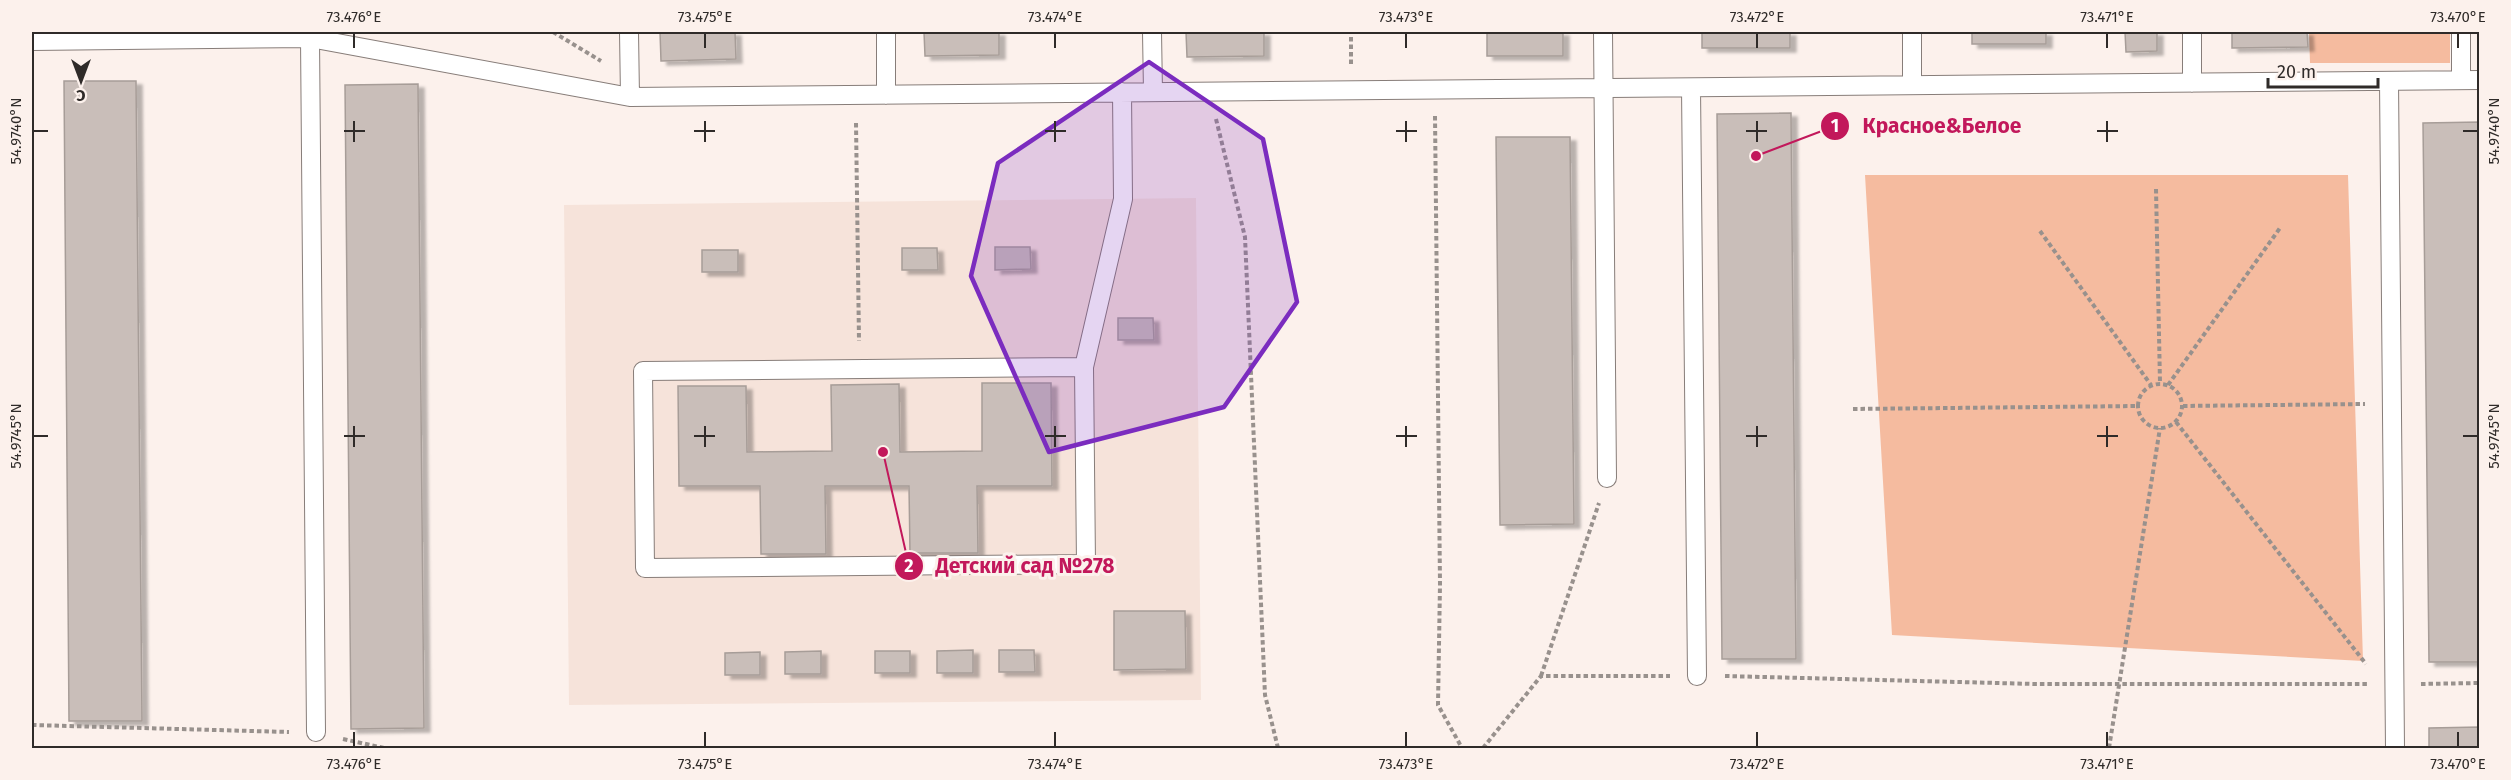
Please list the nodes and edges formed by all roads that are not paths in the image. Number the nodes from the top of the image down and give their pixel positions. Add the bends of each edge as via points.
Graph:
1 (629, 32) edge
2 (886, 32) edge
3 (1152, 32) edge
4 (1603, 32) edge
5 (1912, 32) edge
6 (2192, 32) edge
7 (2461, 32) edge
8 (310, 38) junction
9 (32, 40) edge
10 (2470, 80) edge
11 (2389, 81) junction
12 (2192, 83) junction
13 (1912, 85) junction
14 (630, 87) junction
15 (1691, 87) junction
16 (1604, 88) junction
17 (1122, 92) junction
18 (1153, 92) junction
19 (886, 95) junction
20 (1084, 367) junction
21 (1607, 478) road end
22 (1697, 676) road end
23 (316, 732) road end
24 (2395, 748) edge

1 - 14 lane
2 - 19 lane
3 - 18 lane
4 - 16 lane
5 - 13 lane
6 - 12 lane
7 - 10 lane
8 - 9 lane
8 - 14 lane
8 - 23 lane
10 - 11 lane
11 - 12 lane
11 - 24 lane via 2392,403 2388,684
12 - 13 lane
13 - 15 lane
14 - 19 lane
15 - 16 lane
15 - 22 lane
16 - 18 lane
16 - 21 lane
17 - 18 lane
17 - 19 lane
17 - 20 lane via 1123,199
20 - 20 lane via 1086,564 645,568 643,371

